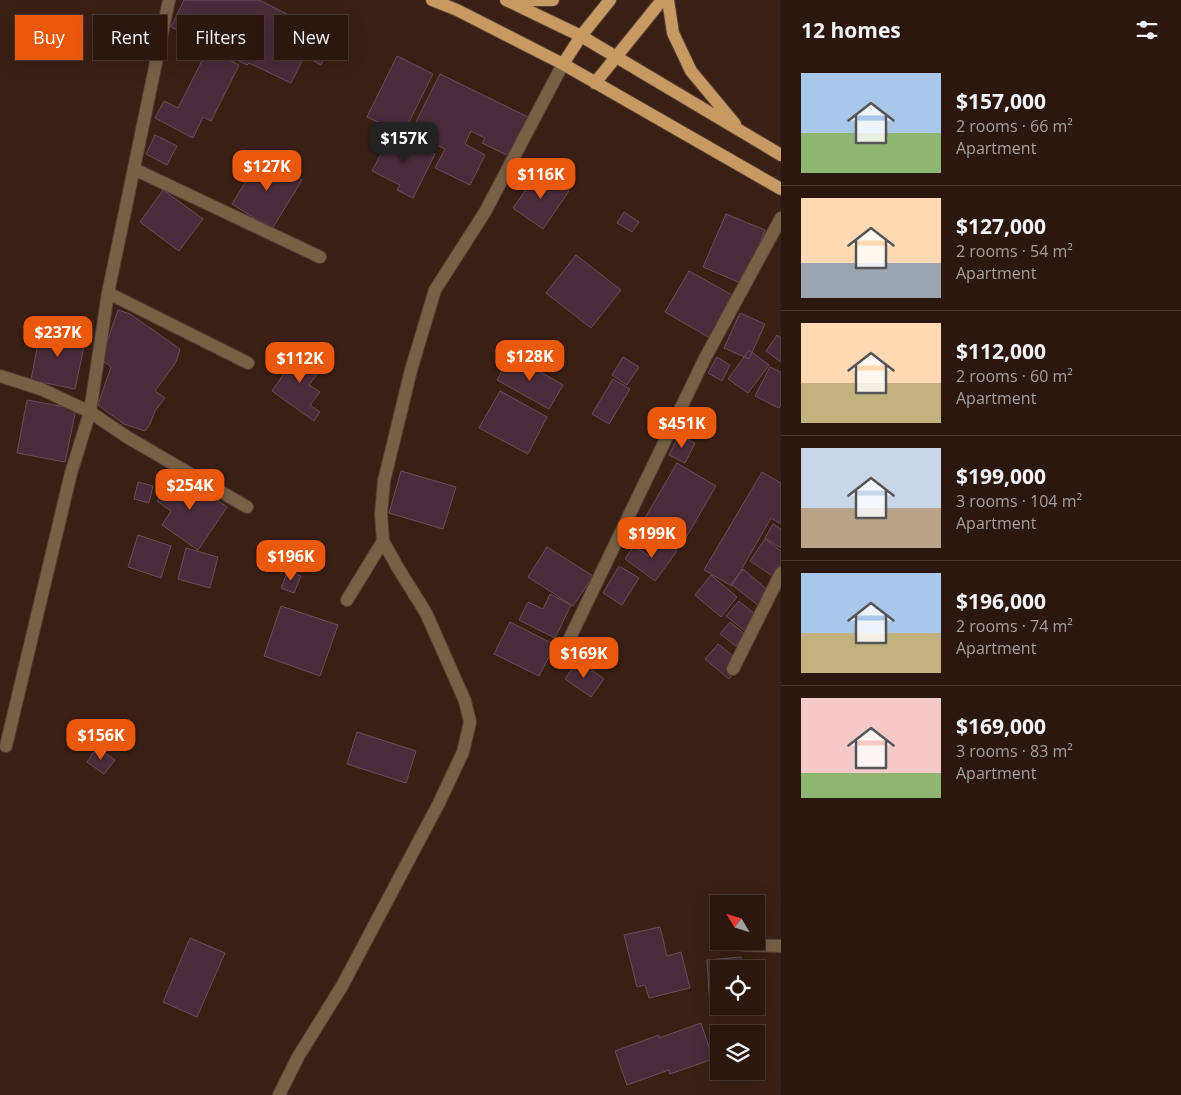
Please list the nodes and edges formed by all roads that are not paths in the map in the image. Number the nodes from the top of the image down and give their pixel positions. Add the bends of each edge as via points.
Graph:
1 (169, 0) edge
2 (432, 0) edge
3 (506, 0) edge
4 (551, 0) edge
5 (610, 0) edge
6 (662, 0) edge
7 (668, 0) edge
8 (581, 36) junction
9 (615, 56) junction
10 (563, 64) junction
11 (595, 82) junction
12 (741, 131) junction
13 (781, 155) edge
14 (134, 169) junction
15 (781, 190) edge
16 (781, 218) edge
17 (320, 257) dead end
18 (108, 293) junction
19 (248, 363) dead end
20 (0, 376) edge
21 (90, 412) junction
22 (246, 507) dead end
23 (383, 541) junction
24 (781, 573) edge
25 (347, 600) dead end
26 (565, 648) dead end
27 (733, 669) dead end
28 (6, 746) dead end
29 (765, 946) edge
30 (781, 946) edge
31 (279, 1095) edge

1 - 14 street
2 - 10 main road
3 - 4 main road
3 - 8 main road
5 - 8 main road
6 - 9 main road
7 - 12 main road via 673,33 691,71
8 - 9 main road
8 - 10 main road
9 - 11 main road
9 - 12 main road
10 - 11 main road
10 - 23 street via 485,212 435,290 410,370 384,480
11 - 15 main road
12 - 13 main road
14 - 17 street
14 - 18 street
16 - 26 street via 705,358
18 - 19 street
18 - 21 street
20 - 21 street via 41,388
21 - 22 street
21 - 28 street via 71,473
23 - 25 street
23 - 31 street via 426,613 465,701 470,722 463,752 439,803 342,986 298,1057
24 - 27 street
29 - 30 street

